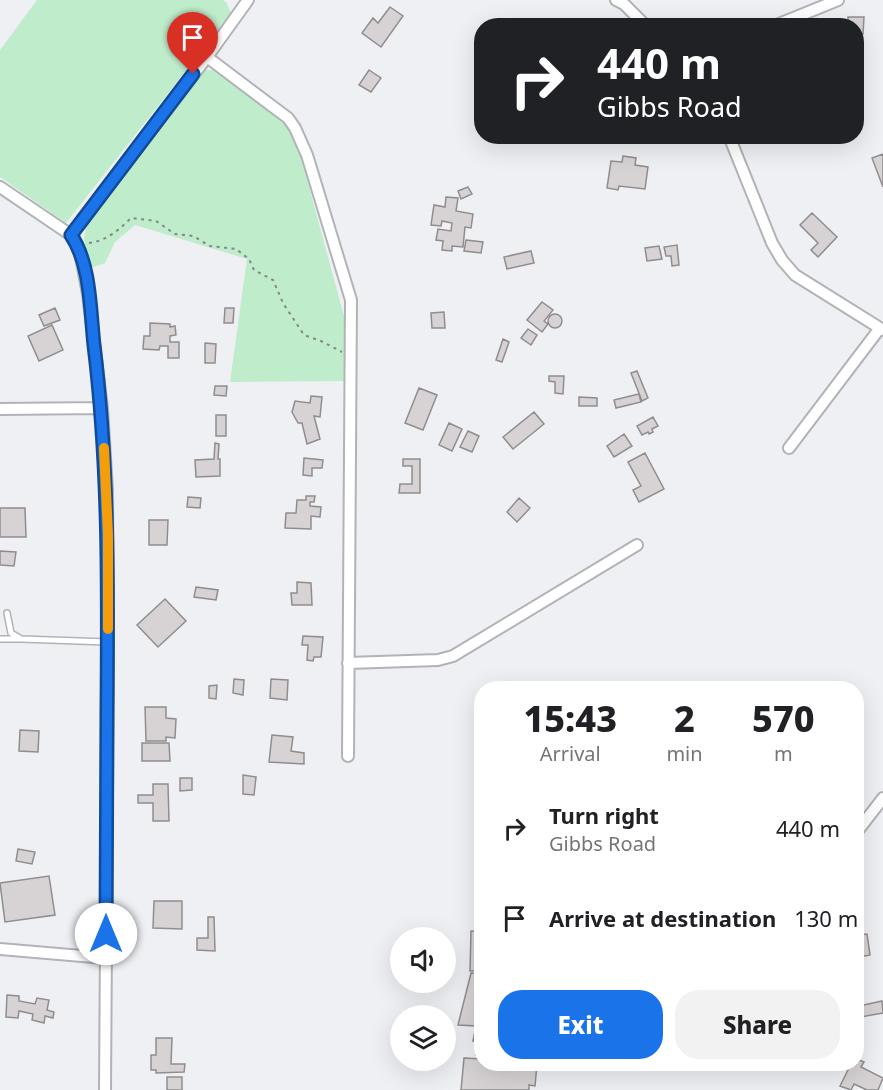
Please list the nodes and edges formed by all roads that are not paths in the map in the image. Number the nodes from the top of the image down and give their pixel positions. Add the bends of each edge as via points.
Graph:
1 (248, 0) edge
2 (616, 0) edge
3 (838, 0) edge
4 (638, 18) edge
5 (794, 18) edge
6 (207, 57) junction
7 (732, 144) edge
8 (0, 186) edge
9 (74, 239) junction
10 (882, 329) edge
11 (102, 408) junction
12 (0, 410) edge
13 (789, 448) dead end
14 (637, 545) dead end
15 (7, 613) dead end
16 (0, 639) edge
17 (21, 639) junction
18 (108, 642) junction
19 (348, 663) junction
20 (348, 756) dead end
21 (883, 798) edge
22 (864, 823) edge
23 (0, 949) edge
24 (105, 958) junction
25 (105, 1090) edge

1 - 6 street
2 - 4 street
3 - 5 street
6 - 9 street
6 - 19 street via 288,118 300,138 351,300
7 - 10 street via 782,260 802,280
8 - 9 street
9 - 11 street via 88,294
10 - 13 street
11 - 12 street
11 - 18 street
14 - 19 street via 453,656
15 - 17 lane via 11,633
16 - 17 lane
17 - 18 lane
18 - 24 street
19 - 20 street
21 - 22 street
23 - 24 street
24 - 25 street

